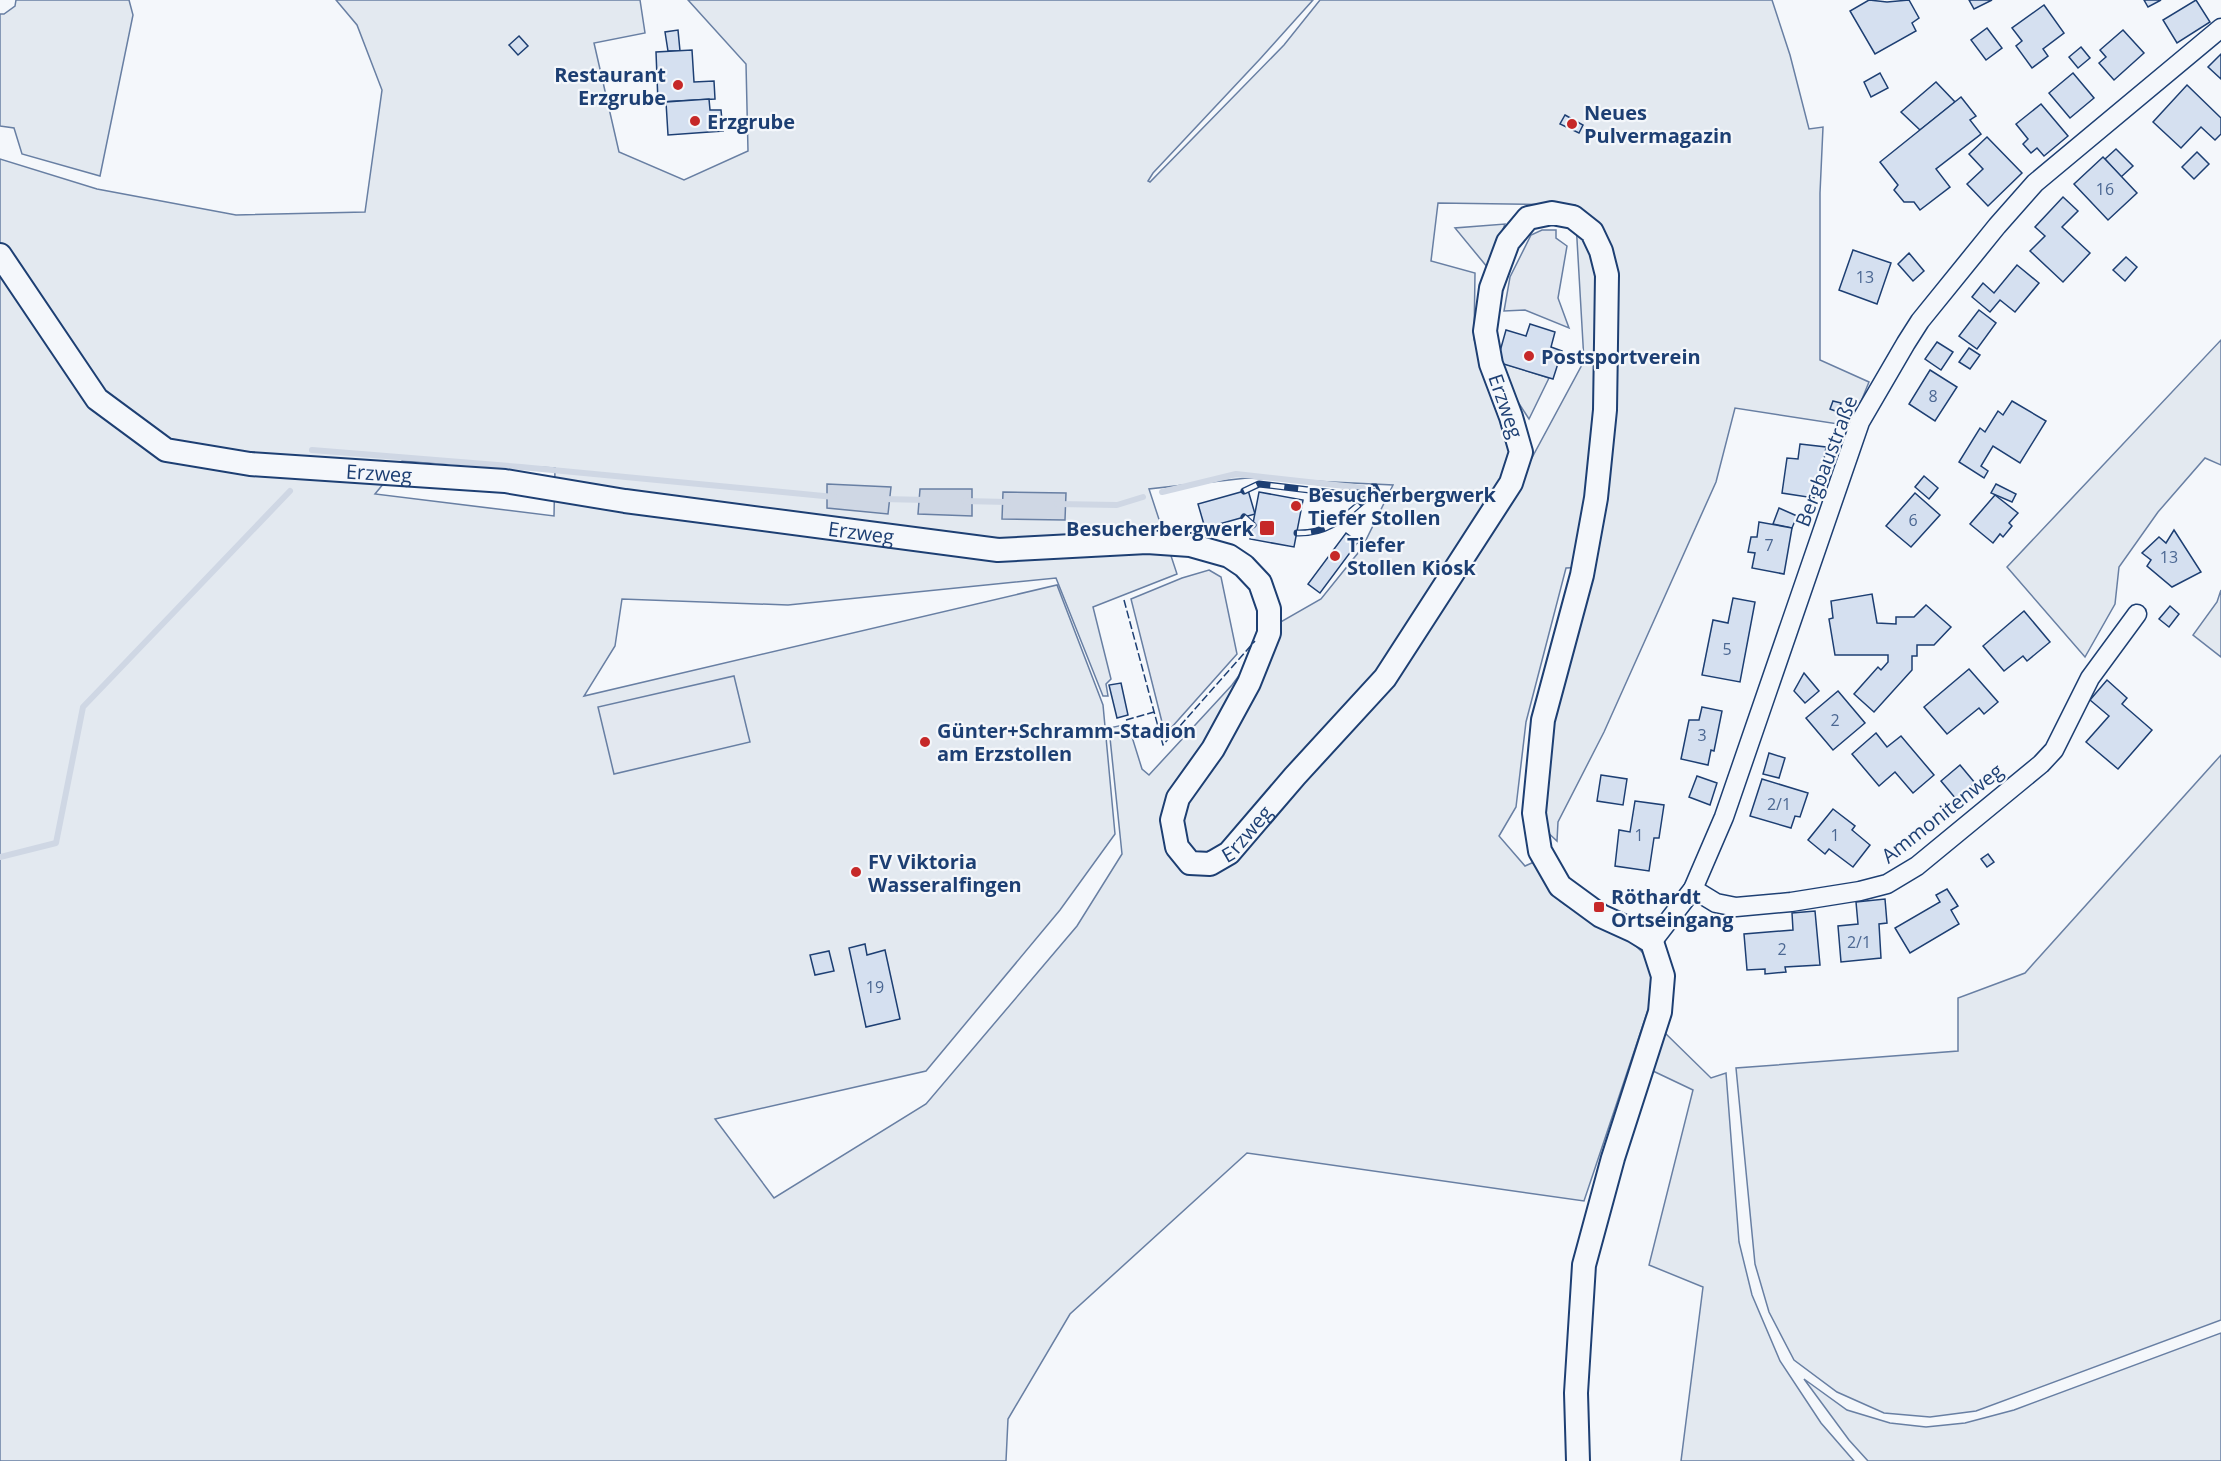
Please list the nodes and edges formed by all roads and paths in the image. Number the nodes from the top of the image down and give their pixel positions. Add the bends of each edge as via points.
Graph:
1 (2221, 28) edge
2 (0, 255) edge
3 (2137, 614) dead end
4 (1694, 889) junction
5 (1652, 942) junction
6 (1578, 1461) edge

1 - 4 street, Bergbaustraße via 2035,183 1920,321 1894,362 1860,422 1724,818
2 - 5 street, Erzweg via 97,399 166,450 250,465 505,481 637,503 998,550 1147,542 1190,544 1229,556 1260,583 1269,609 1269,633 1249,683 1213,748 1179,798 1172,820 1177,847 1190,863 1210,864 1229,853 1385,678 1511,483 1521,452 1491,364 1485,331 1491,288 1508,242 1528,218 1552,213 1573,217 1592,232 1607,274 1605,410 1596,498 1582,575 1543,720 1534,813 1540,851 1560,886 1601,916
3 - 4 street, Ammonitenweg via 2090,678 2054,750 2042,764 1917,866 1887,884 1791,902 1736,907 1716,903
4 - 5 street, Bergbaustraße
5 - 6 street via 1663,976 1660,1012 1613,1158 1584,1265 1576,1393

